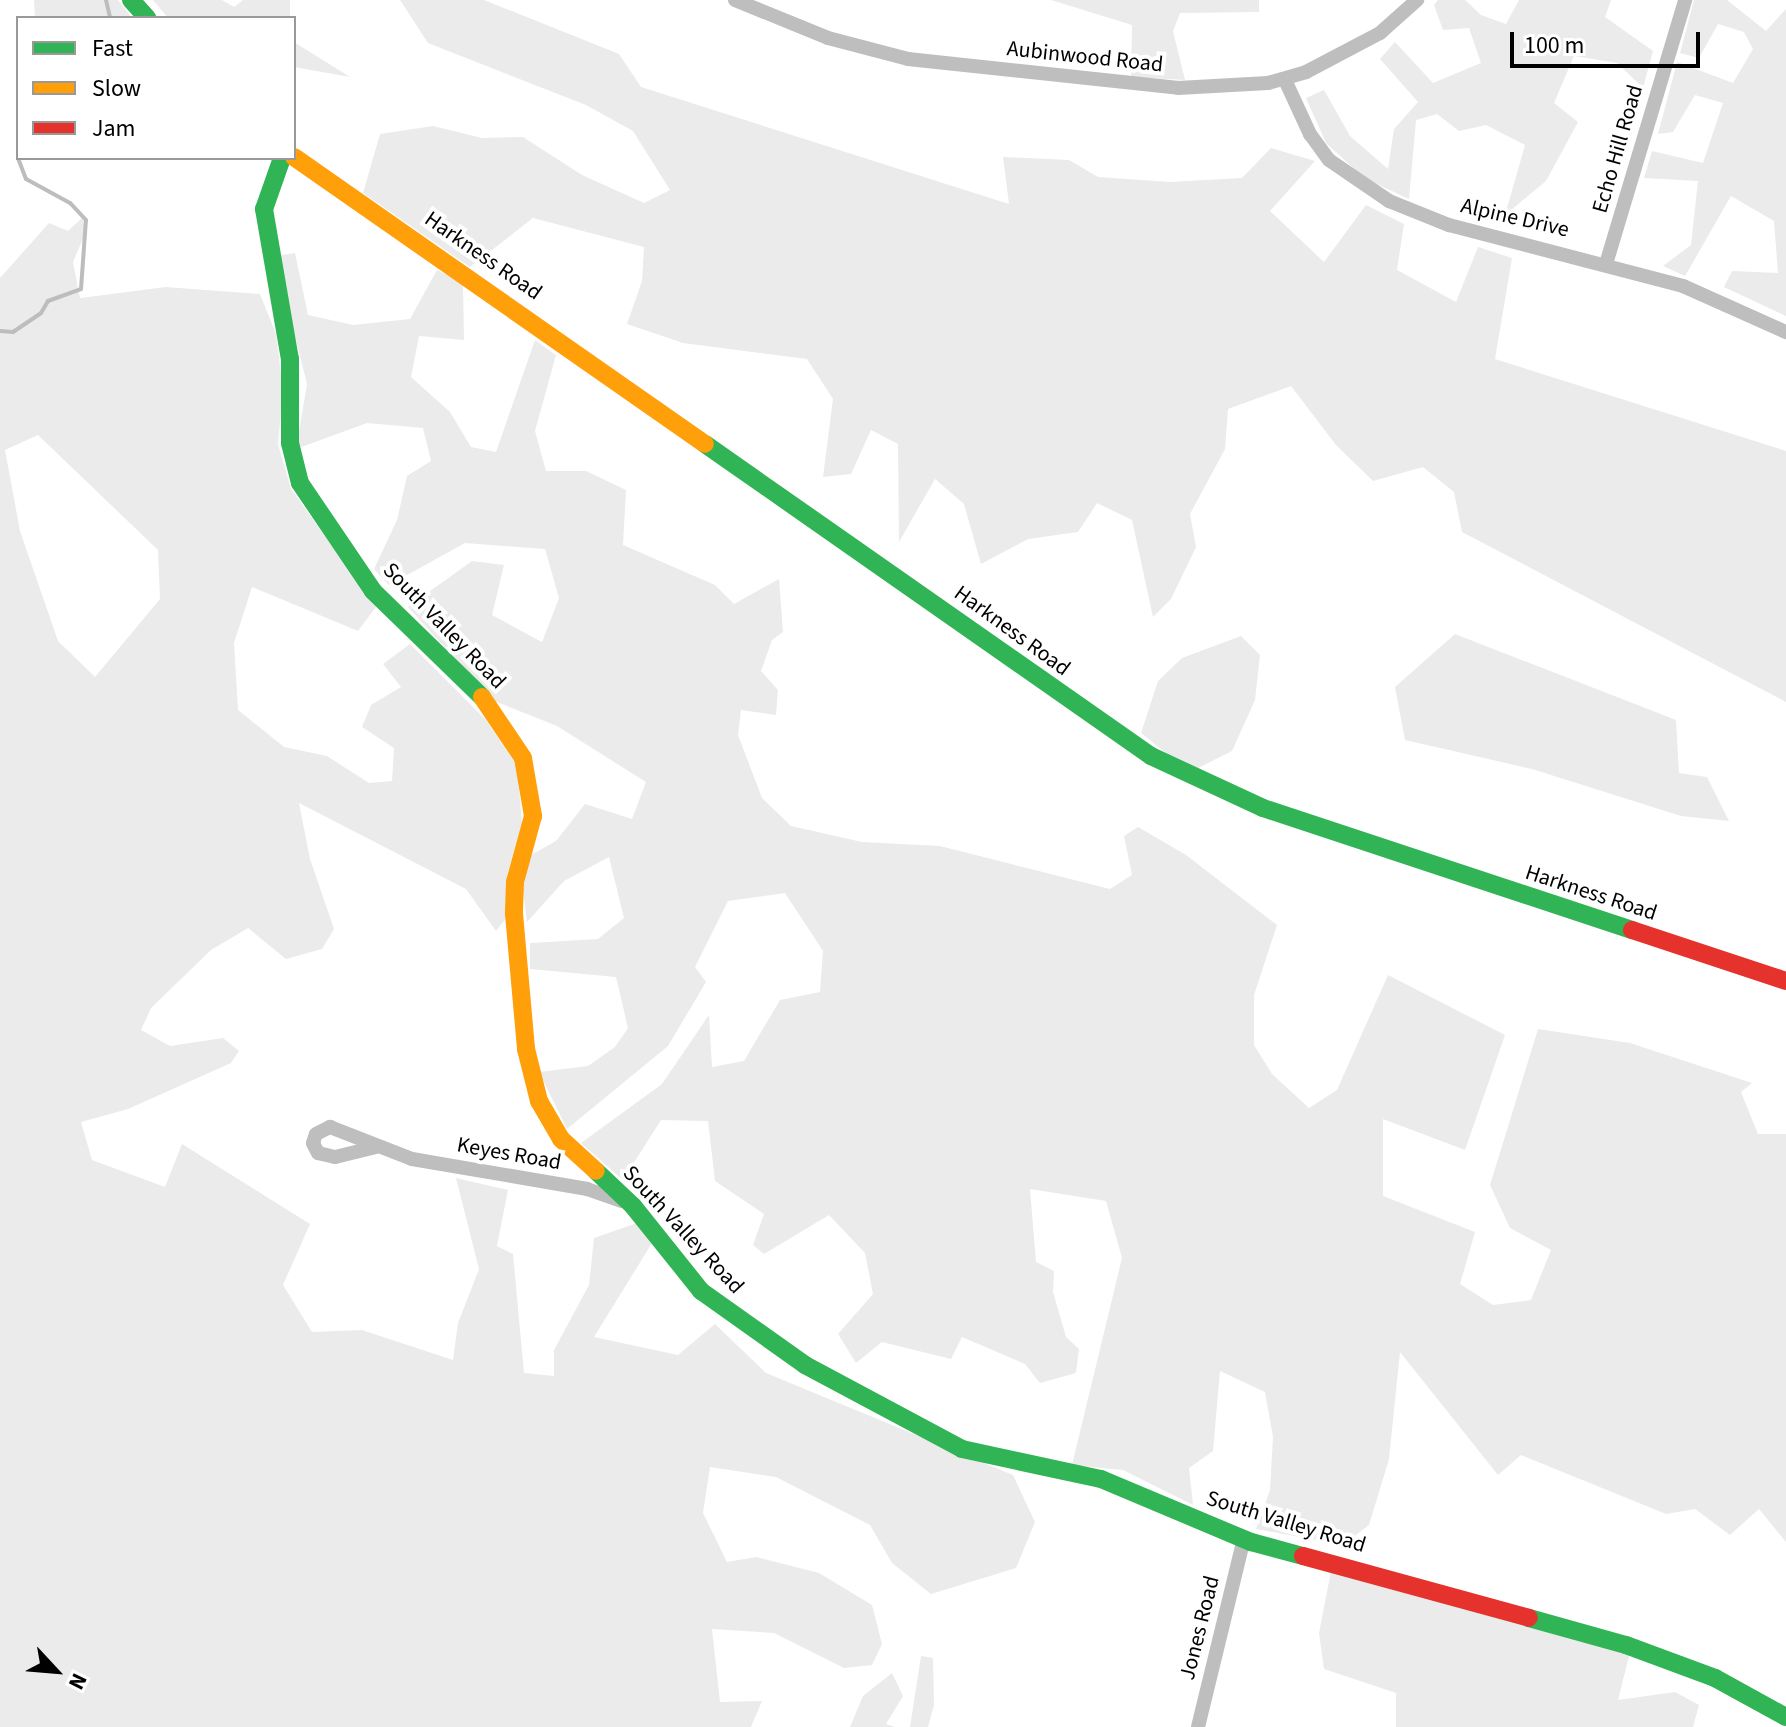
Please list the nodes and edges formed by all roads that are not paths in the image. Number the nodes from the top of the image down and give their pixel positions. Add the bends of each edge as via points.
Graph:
1 (131, 0) edge
2 (735, 0) edge
3 (1417, 0) edge
4 (1685, 0) edge
5 (145, 16) edge
6 (1285, 80) junction
7 (296, 158) edge
8 (281, 160) edge
9 (1606, 264) junction
10 (1786, 332) edge
11 (1786, 981) edge
12 (376, 1147) dead end
13 (633, 1206) junction
14 (1244, 1539) junction
15 (1786, 1717) edge
16 (1198, 1727) edge

1 - 5 street
2 - 6 street, Aubinwood Road via 828,38 941,64 1178,88
3 - 6 street, Aubinwood Road via 1380,33
4 - 9 street, Echo Hill Road
6 - 9 street, Alpine Drive via 1319,147 1364,187 1449,225
7 - 11 street, Harkness Road via 1151,756 1263,808
8 - 13 street, South Valley Road via 264,209 290,359 290,443 296,472 321,521 364,579 487,702 523,758 533,816 515,882 514,914 531,1076 542,1110 561,1139
9 - 10 street, Alpine Drive via 1683,286
12 - 13 street, Keyes Road via 430,1163 595,1191
13 - 14 street, South Valley Road via 694,1283 726,1313 901,1420 983,1456 1110,1482
14 - 15 street, South Valley Road via 1646,1652 1730,1684
14 - 16 street, Jones Road

